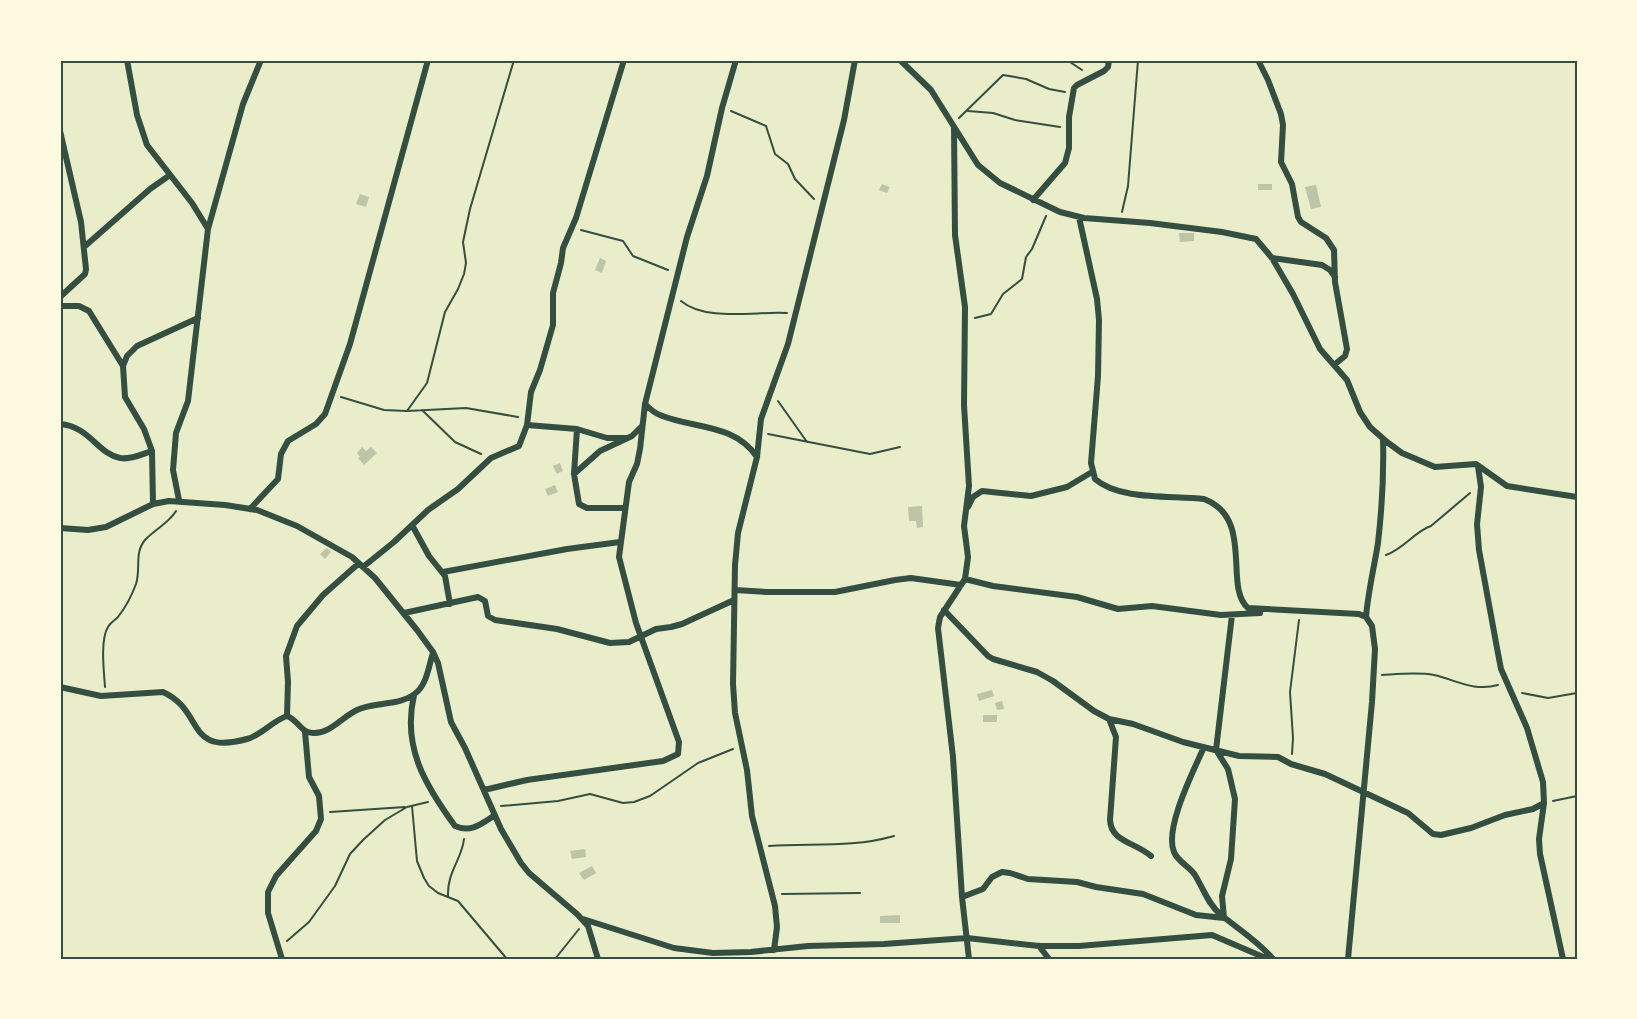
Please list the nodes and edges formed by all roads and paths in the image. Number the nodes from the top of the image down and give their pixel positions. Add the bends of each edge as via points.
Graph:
1 (126, 60) edge
2 (261, 60) edge
3 (428, 60) edge
4 (514, 60) edge
5 (624, 60) edge
6 (736, 60) edge
7 (855, 60) edge
8 (900, 60) edge
9 (1067, 60) edge
10 (1109, 60) edge
11 (1138, 60) edge
12 (1258, 60) edge
13 (1092, 77) junction
14 (1074, 92) junction
15 (722, 108) junction
16 (968, 111) junction
17 (953, 125) junction
18 (1069, 130) junction
19 (60, 131) edge
20 (170, 175) junction
21 (1033, 200) junction
22 (821, 209) junction
23 (1052, 210) junction
24 (1078, 217) junction
25 (1119, 221) junction
26 (573, 227) junction
27 (208, 229) junction
28 (84, 247) junction
29 (1272, 258) junction
30 (678, 274) junction
31 (1335, 277) junction
32 (674, 292) junction
33 (60, 297) edge
34 (60, 306) edge
35 (795, 310) junction
36 (965, 316) junction
37 (198, 318) junction
38 (1334, 365) junction
39 (123, 366) junction
40 (771, 392) junction
41 (333, 394) junction
42 (645, 404) junction
43 (422, 410) junction
44 (407, 411) junction
45 (527, 422) junction
46 (60, 424) edge
47 (642, 426) junction
48 (577, 429) junction
49 (759, 433) junction
50 (627, 438) junction
51 (1383, 439) junction
52 (807, 442) junction
53 (900, 447) dead end
54 (152, 452) junction
55 (757, 457) junction
56 (491, 458) junction
57 (1478, 466) junction
58 (1092, 472) junction
59 (574, 474) junction
60 (1481, 483) junction
61 (1577, 496) edge
62 (181, 501) junction
63 (153, 504) junction
64 (624, 508) junction
65 (250, 509) junction
66 (966, 510) junction
67 (412, 525) junction
68 (60, 528) edge
69 (620, 542) junction
70 (1374, 559) junction
71 (360, 566) junction
72 (443, 572) junction
73 (963, 582) junction
74 (735, 590) junction
75 (734, 600) junction
76 (450, 604) junction
77 (944, 610) junction
78 (1275, 610) junction
79 (1301, 611) junction
80 (404, 613) junction
81 (1232, 615) junction
82 (1366, 617) junction
83 (641, 637) junction
84 (433, 652) junction
85 (1374, 675) junction
86 (1507, 682) junction
87 (60, 687) edge
88 (1510, 690) junction
89 (1577, 693) edge
90 (414, 694) junction
91 (106, 696) junction
92 (287, 716) junction
93 (1109, 719) junction
94 (305, 732) junction
95 (741, 745) junction
96 (1204, 747) junction
97 (1216, 750) junction
98 (1291, 764) junction
99 (484, 790) junction
100 (1364, 792) junction
101 (1577, 796) edge
102 (435, 800) junction
103 (1544, 803) junction
104 (412, 806) junction
105 (407, 807) junction
106 (492, 808) junction
107 (322, 812) junction
108 (495, 815) junction
109 (466, 830) junction
110 (894, 836) dead end
111 (760, 846) junction
112 (1151, 856) dead end
113 (860, 893) dead end
114 (773, 894) junction
115 (448, 896) junction
116 (962, 897) junction
117 (1224, 918) junction
118 (583, 920) junction
119 (967, 938) junction
120 (1039, 946) junction
121 (278, 949) junction
122 (774, 950) junction
123 (722, 956) edge
124 (282, 959) edge
125 (507, 959) edge
126 (555, 959) edge
127 (598, 959) edge
128 (969, 959) edge
129 (1049, 959) edge
130 (1268, 959) edge
131 (1273, 959) edge
132 (1348, 959) edge
133 (1563, 959) edge

1 - 20 street via 147,145
2 - 27 street via 243,104
3 - 41 street
4 - 44 path via 465,230 464,274 445,312 427,383
5 - 26 street
6 - 15 street
7 - 22 street
8 - 17 street via 931,90
9 - 13 path
10 - 13 street via 1108,67
11 - 25 path via 1128,186
12 - 31 street via 1281,114 1281,162 1292,184 1298,218 1330,242 1335,253
13 - 14 street via 1077,85
14 - 16 path via 1003,75
14 - 18 street
15 - 22 path via 766,126 775,154 788,164 795,179
15 - 30 street
16 - 17 path
16 - 18 path
17 - 21 street via 978,165 1000,183
17 - 36 street via 955,235
18 - 21 street via 1065,163
19 - 28 street
20 - 27 street
20 - 28 street
21 - 23 street
22 - 35 street
23 - 24 street
23 - 36 path via 1043,219 1026,257 1022,279 1003,294 991,314
24 - 25 street
24 - 58 street via 1099,320
25 - 29 street via 1251,238
26 - 30 path via 623,241 633,256
26 - 45 street via 563,248 553,293 554,325 531,392
27 - 37 street
28 - 33 street via 85,274
29 - 31 street via 1322,265
29 - 38 street via 1320,349
30 - 32 street
31 - 38 street via 1347,349
32 - 35 path via 687,306 700,311
32 - 42 street
34 - 39 street via 79,306 89,311
35 - 40 street via 785,355
36 - 66 street via 964,405 969,486
37 - 39 street via 137,346
37 - 62 street via 188,401 177,434 173,470
38 - 51 street via 1347,380 1360,412
39 - 54 street via 125,397
40 - 49 street
40 - 52 path
41 - 44 path via 384,410
41 - 65 street via 322,420 285,444 278,479
42 - 47 street
42 - 55 street via 658,415 734,437 748,445
43 - 44 path
43 - 45 path via 480,409
43 - 56 path via 455,442
45 - 48 street
45 - 56 street via 519,446
46 - 54 street via 87,434 119,458
47 - 50 street
47 - 64 street via 637,464
48 - 50 street via 607,438
48 - 59 street
49 - 52 path
49 - 55 street
50 - 59 street via 600,450
51 - 57 street via 1402,453 1435,467
51 - 70 street via 1384,482
52 - 53 path via 870,454
54 - 63 street
55 - 74 street via 738,533
56 - 67 street
57 - 60 street
57 - 61 street via 1507,486
58 - 66 street via 1067,487 1031,496 982,490
58 - 78 street via 1095,479 1108,487 1204,499 1215,504 1230,523 1243,604 1256,610
59 - 64 street via 581,507
60 - 70 path via 1402,548
60 - 86 street via 1479,550
62 - 63 street
62 - 65 street
62 - 91 path via 171,520 145,540 139,550 134,589 107,627 103,663
63 - 68 street via 106,527
64 - 69 street
65 - 71 street via 297,526 338,548
66 - 73 street via 968,557
67 - 71 street
67 - 72 street
69 - 72 street
69 - 83 street via 622,574
70 - 82 street
71 - 80 street
71 - 92 street via 323,595 297,626 286,656
72 - 76 street
73 - 74 street via 911,578 835,592
73 - 77 street
73 - 81 street via 1077,597 1118,609 1152,606
74 - 75 street
75 - 83 street via 682,624 656,629
75 - 95 street via 733,684
76 - 80 street
76 - 83 street via 478,597 485,601 488,616 495,620 557,629 610,643
77 - 93 street via 988,656 1037,672
77 - 116 street via 938,628 953,757
78 - 79 street
78 - 81 street
79 - 82 street
79 - 98 path via 1290,692
80 - 84 street
81 - 97 street
82 - 85 street via 1374,630
83 - 99 street via 680,742 678,754 663,761
84 - 90 street via 424,682
84 - 99 street via 451,722
85 - 86 path via 1432,675 1477,687
85 - 100 street
86 - 88 street
87 - 91 street
88 - 89 path via 1548,698
88 - 103 street via 1533,747 1543,782
90 - 94 street via 358,710 323,732
90 - 102 street via 414,750
91 - 92 street via 164,692 182,705 205,739 213,742 247,739
92 - 94 street
93 - 96 street
93 - 112 street via 1116,737 1112,832
94 - 107 street via 309,777
95 - 106 path via 698,763 650,796 634,802 590,794
95 - 111 street
96 - 97 street
96 - 117 street via 1179,804 1172,849
97 - 98 street via 1239,756 1278,757
97 - 117 street via 1228,769 1235,799 1231,859 1222,896
98 - 100 street
99 - 106 street
100 - 103 street via 1408,813 1429,833 1442,835
100 - 132 street
101 - 103 path
102 - 104 path
102 - 109 street via 455,826
103 - 133 street via 1540,854
104 - 105 path
104 - 115 path via 420,871 429,886
105 - 107 path
105 - 121 path via 385,820 350,854 335,886 309,922
106 - 108 street
107 - 121 street via 319,825 270,885 268,913
108 - 109 street
108 - 118 street via 529,873
109 - 115 path via 464,845 451,873
110 - 111 path via 835,845
111 - 114 street
113 - 114 path
114 - 122 street via 777,927
115 - 125 path via 464,907
116 - 117 street via 983,889 1002,872 1131,892 1196,915
116 - 119 street
117 - 131 street
118 - 123 street via 674,948
118 - 126 path
118 - 127 street
119 - 120 street
119 - 122 street
119 - 128 street
120 - 129 street
120 - 130 street via 1089,946 1212,935
121 - 124 street
122 - 123 street

